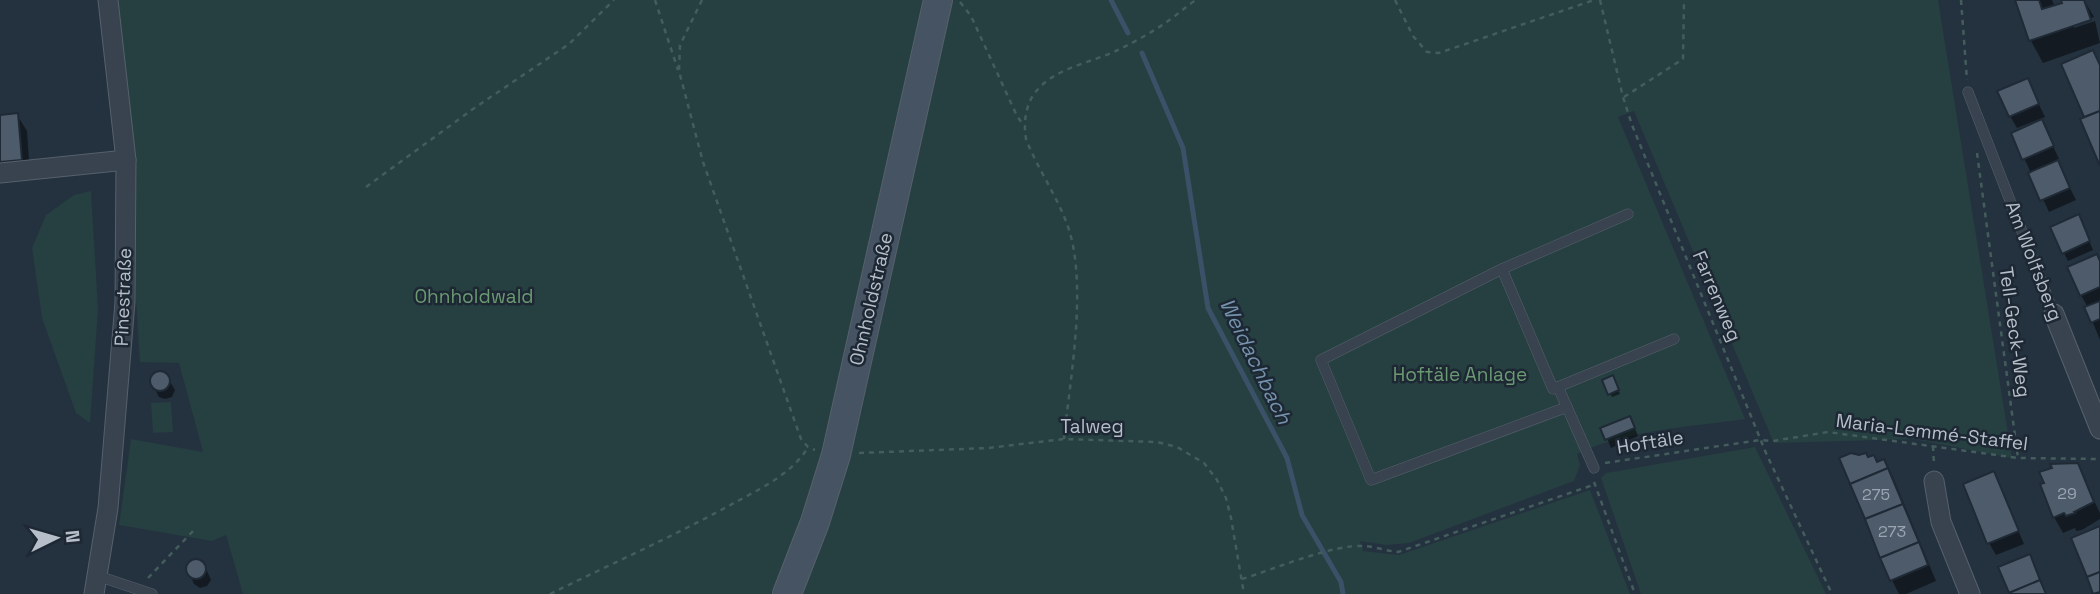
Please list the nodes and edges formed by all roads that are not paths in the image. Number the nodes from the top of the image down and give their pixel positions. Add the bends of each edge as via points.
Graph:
1 (108, 0) edge
2 (937, 0) edge
3 (1968, 92) road end
4 (126, 160) junction
5 (0, 173) edge
6 (1628, 214) dead end
7 (1502, 269) junction
8 (2054, 314) joint
9 (1674, 339) dead end
10 (1558, 387) junction
11 (1567, 407) junction
12 (2100, 429) edge
13 (1594, 468) road end
14 (1934, 472) road end
15 (96, 585) edge
16 (152, 594) edge
17 (788, 594) edge
18 (1970, 594) edge

1 - 4 street, Pinestraße
2 - 17 main road, Ohnholdstraße via 837,452
3 - 8 lane, Am Wolfsberg
4 - 5 street
4 - 15 street, Pinestraße via 125,302 108,508
6 - 7 lane
7 - 10 lane via 1553,389
7 - 11 lane via 1321,360 1371,480
8 - 12 street, Am Wolfsberg
9 - 10 lane
10 - 11 lane
11 - 13 lane
14 - 18 street via 1941,522
15 - 16 lane

